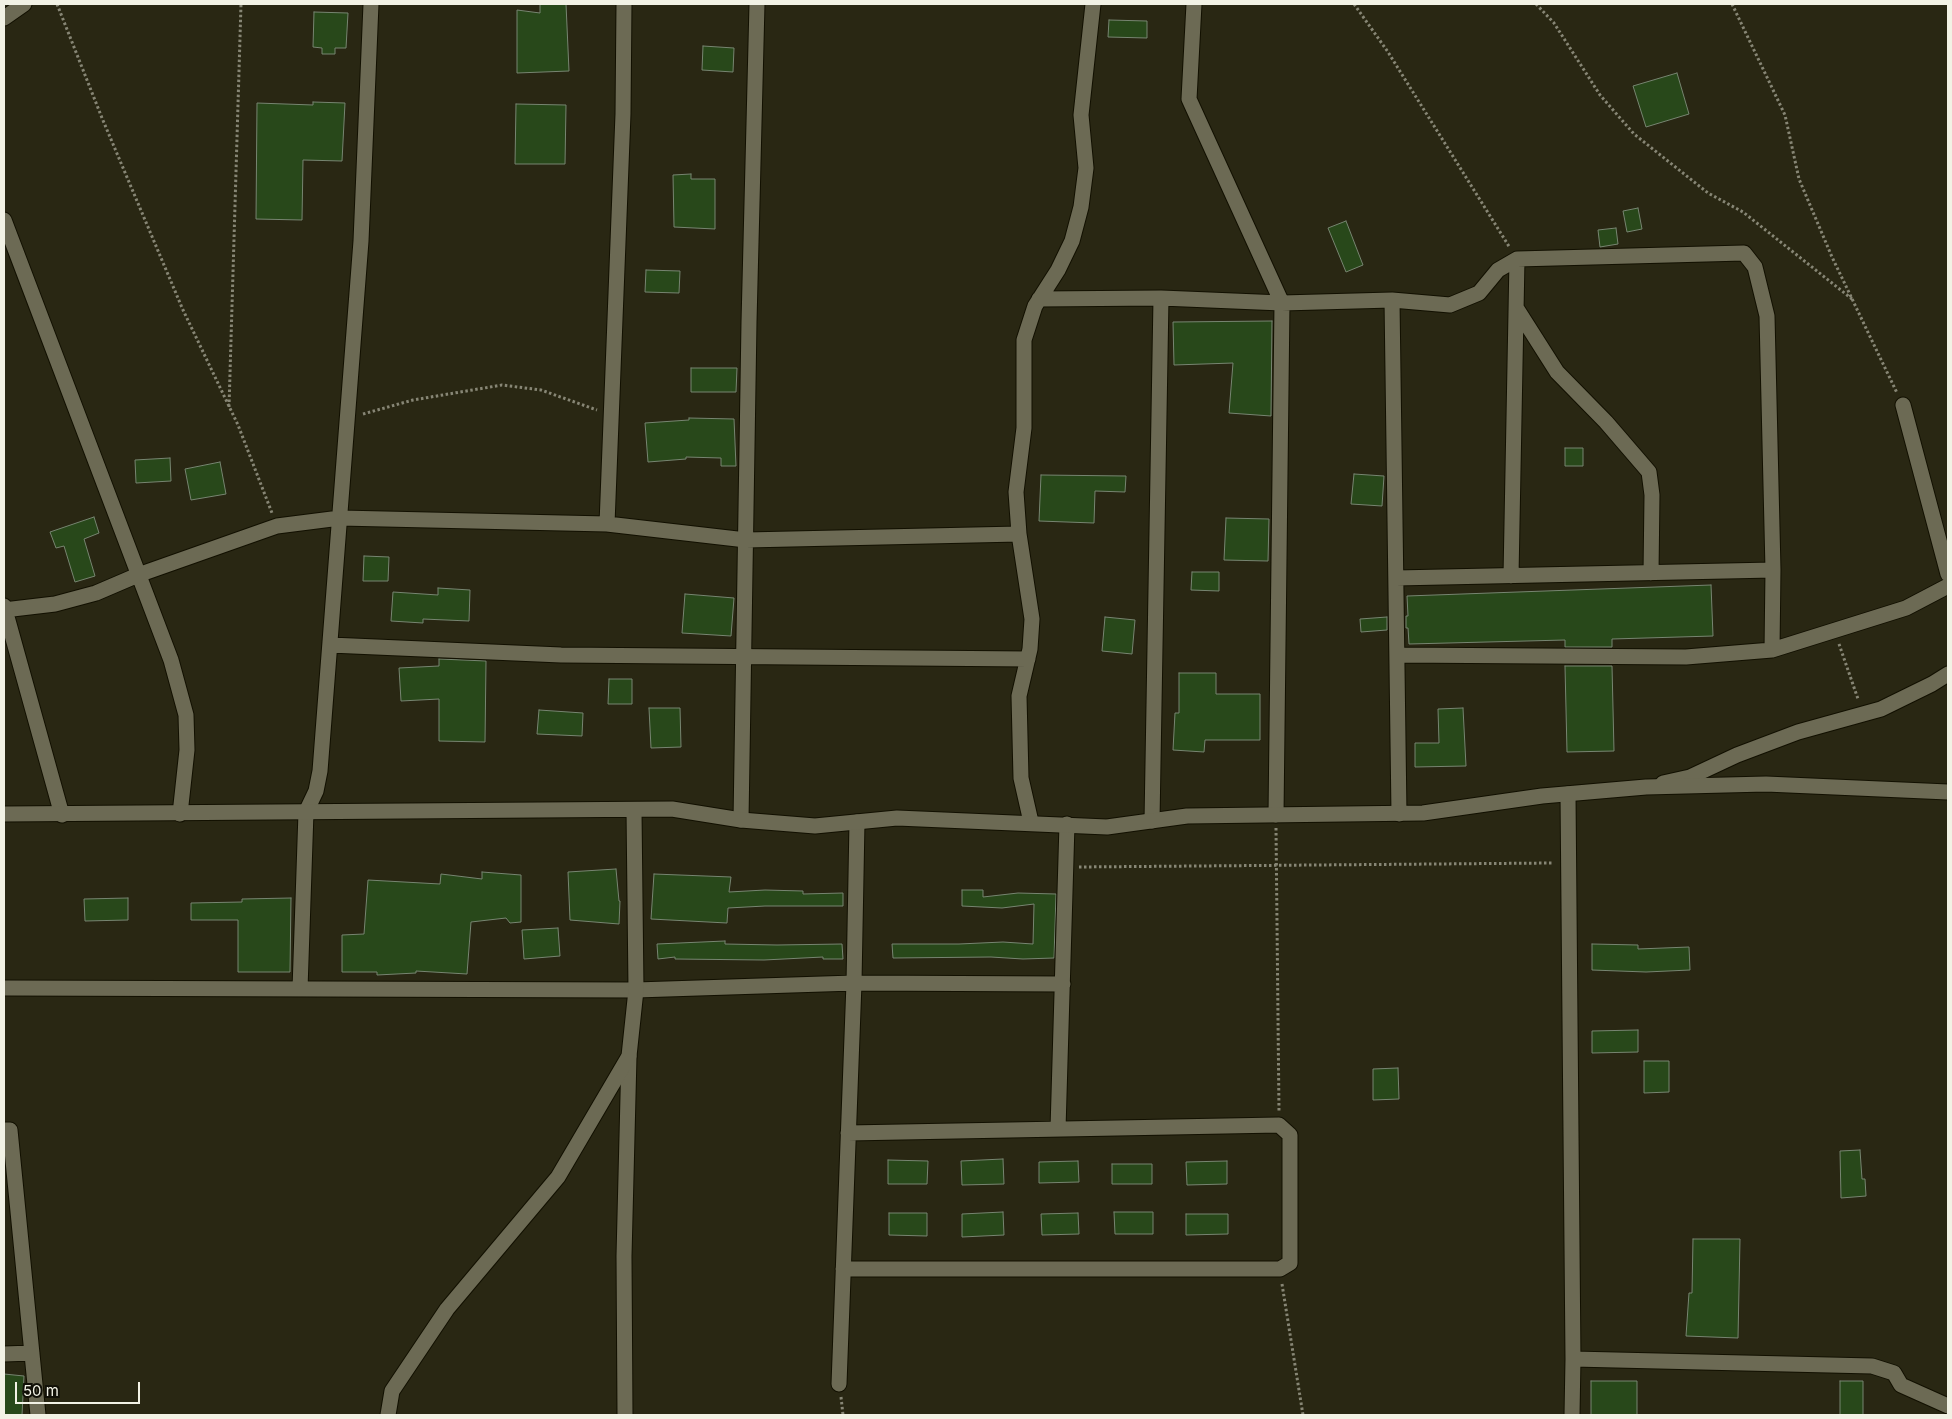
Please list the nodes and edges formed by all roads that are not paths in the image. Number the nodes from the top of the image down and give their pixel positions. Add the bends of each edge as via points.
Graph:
1 (24, 4) edge
2 (371, 4) edge
3 (624, 4) edge
4 (757, 4) edge
5 (1093, 4) edge
6 (1194, 4) edge
7 (4, 18) edge
8 (4, 220) edge
9 (1517, 259) junction
10 (1161, 298) junction
11 (1039, 299) junction
12 (1392, 300) junction
13 (1282, 303) junction
14 (1517, 308) junction
15 (1903, 405) road end
16 (340, 518) junction
17 (607, 524) junction
18 (1019, 534) junction
19 (746, 540) junction
20 (1772, 570) junction
21 (1651, 573) junction
22 (1948, 574) edge
23 (138, 575) junction
24 (1510, 576) junction
25 (1396, 578) junction
26 (1948, 586) edge
27 (4, 609) edge
28 (330, 644) junction
29 (1772, 650) junction
30 (1397, 655) junction
31 (744, 656) junction
32 (1028, 659) junction
33 (1948, 674) edge
34 (1646, 787) junction
35 (1948, 792) edge
36 (1568, 794) junction
37 (634, 810) junction
38 (306, 812) junction
39 (4, 814) edge
40 (180, 814) junction
41 (1399, 814) junction
42 (62, 815) junction
43 (1276, 816) junction
44 (741, 820) junction
45 (1152, 821) junction
46 (857, 822) junction
47 (1031, 822) junction
48 (1067, 824) junction
49 (854, 983) junction
50 (1062, 984) junction
51 (4, 988) edge
52 (300, 989) junction
53 (636, 990) junction
54 (628, 1056) junction
55 (1058, 1129) junction
56 (4, 1130) edge
57 (848, 1132) junction
58 (843, 1269) junction
59 (32, 1353) junction
60 (4, 1354) edge
61 (1573, 1360) junction
62 (839, 1384) dead end
63 (1948, 1406) edge
64 (38, 1415) edge
65 (388, 1415) edge
66 (624, 1415) edge
67 (1572, 1415) edge

1 - 7 street
2 - 16 street via 361,241
3 - 17 street
4 - 19 street
5 - 11 street via 1081,115 1086,168 1081,207 1072,241
6 - 13 street via 1189,99
8 - 23 street
9 - 12 street via 1498,270 1480,294 1450,305
9 - 14 street
9 - 20 street via 1744,253 1755,266 1767,316
10 - 11 street
10 - 13 street
10 - 45 street
11 - 18 street via 1024,340 1024,428 1016,492
12 - 13 street
12 - 25 street
13 - 43 street
14 - 21 street via 1557,372 1649,472 1652,495
14 - 24 street
15 - 22 street
16 - 17 street
16 - 23 street via 277,526
16 - 28 street
17 - 19 street
18 - 19 street
18 - 32 street via 1032,620
19 - 31 street
20 - 21 street
20 - 29 street
21 - 24 street
23 - 27 street via 96,594 55,604
23 - 40 street via 171,660 186,715 187,750
24 - 25 street
25 - 30 street
26 - 29 street via 1906,608
27 - 42 street
28 - 31 street via 561,655
28 - 38 street via 320,771 316,791
29 - 30 street via 1686,657
30 - 41 street
31 - 32 street
31 - 44 street
32 - 47 street via 1019,705 1021,778
33 - 34 street via 1881,709 1790,735 1690,777
34 - 35 street via 1766,784
34 - 36 street
36 - 41 street
36 - 61 street
37 - 38 street
37 - 44 street via 672,809
37 - 53 street
38 - 40 street
38 - 52 street
39 - 42 street
40 - 42 street
41 - 43 street
43 - 45 street via 1187,816
44 - 46 street via 815,826
45 - 48 street via 1107,827
46 - 47 street via 897,818
46 - 49 street
47 - 48 street
48 - 50 street
49 - 50 street
49 - 53 street
49 - 57 street
50 - 55 street
51 - 52 street
52 - 53 street
53 - 54 street
54 - 65 street via 558,1177 447,1308 392,1391
54 - 66 street
55 - 57 street
55 - 58 street via 1280,1125 1290,1135 1290,1263 1280,1269
56 - 59 street via 10,1130
57 - 58 street
58 - 62 street
59 - 60 street
59 - 64 street
61 - 63 street via 1872,1366 1894,1373 1901,1385
61 - 67 street

